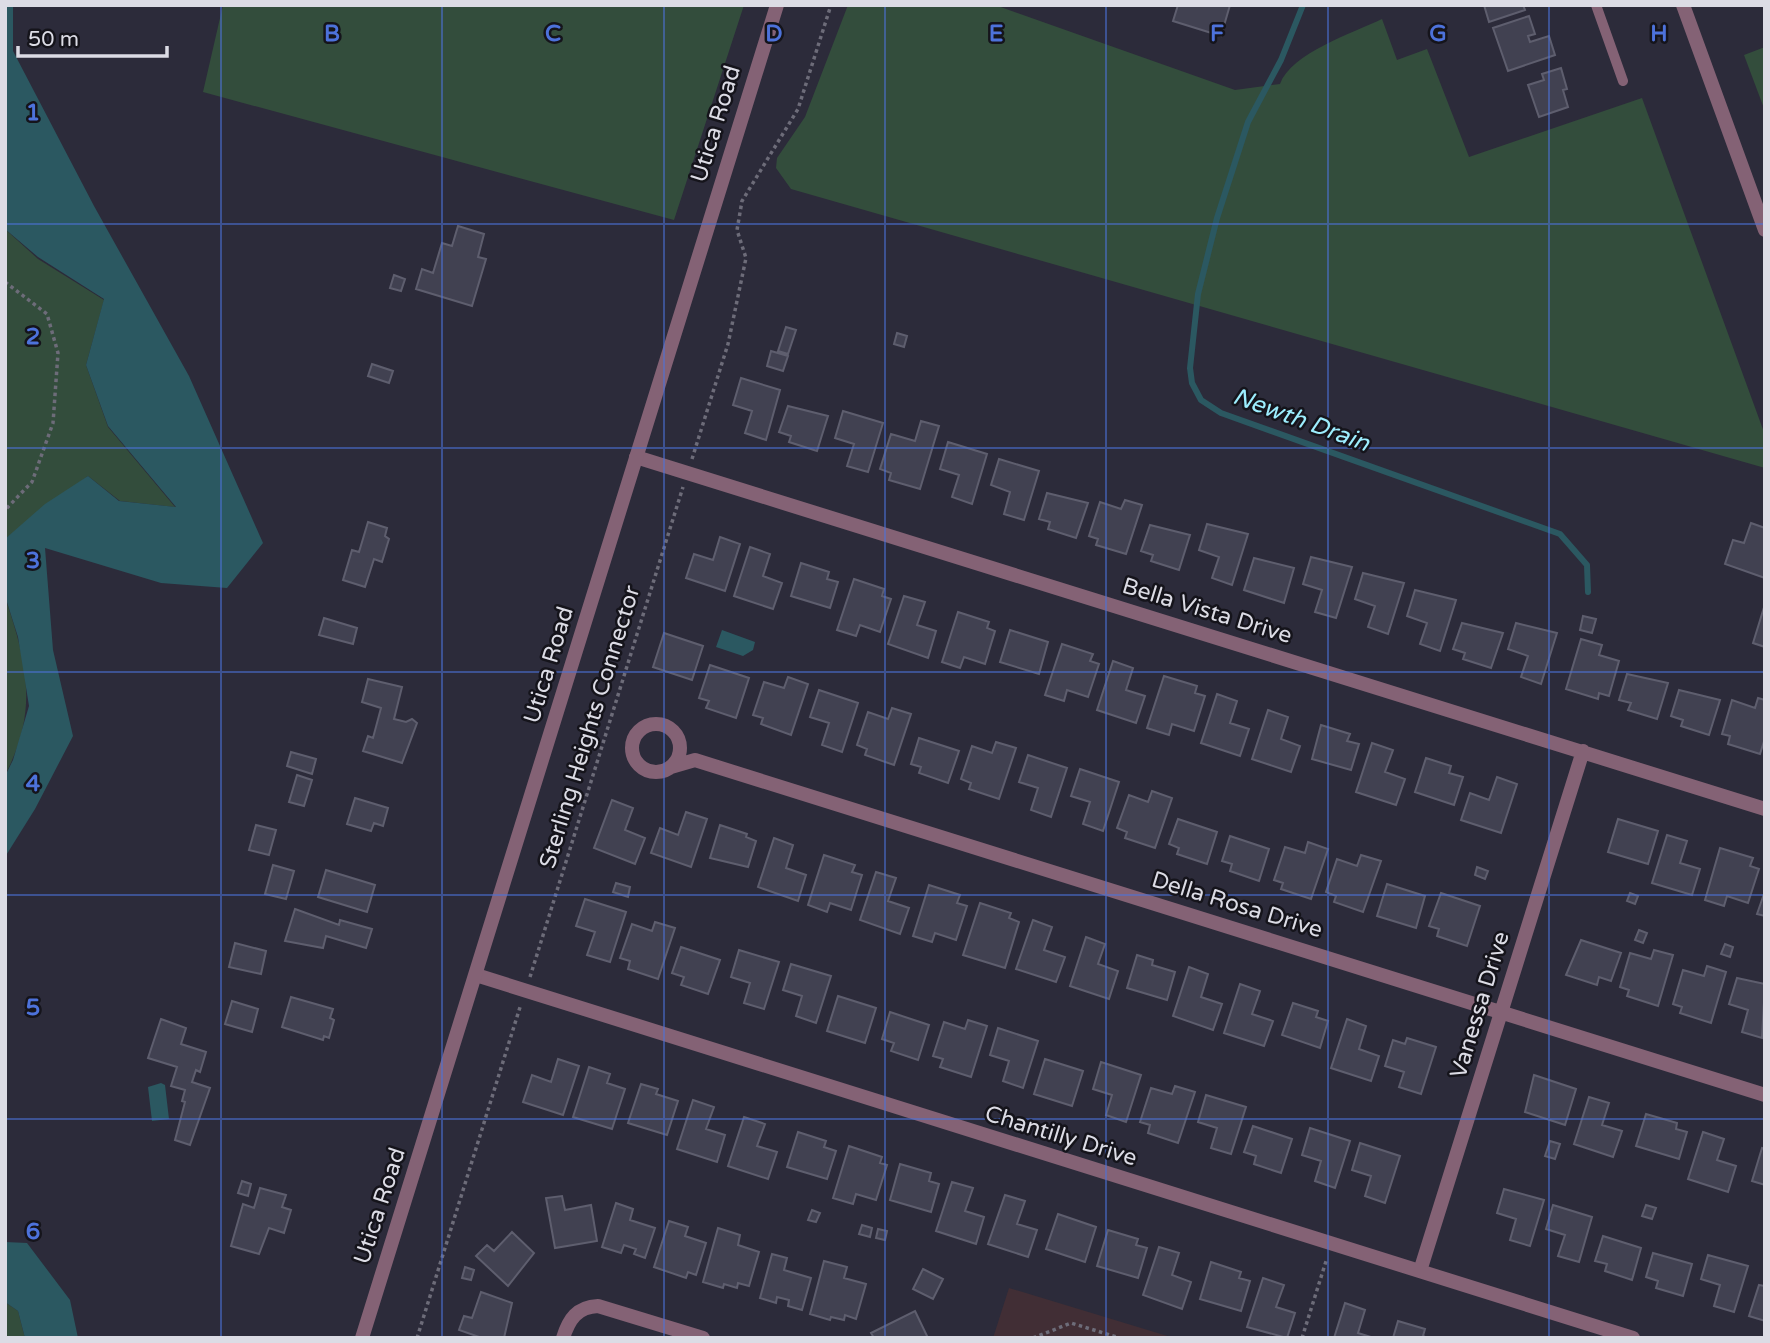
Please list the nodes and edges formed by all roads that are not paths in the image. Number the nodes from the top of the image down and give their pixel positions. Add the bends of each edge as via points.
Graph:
1 (777, 5) edge
2 (1596, 5) edge
3 (1683, 5) edge
4 (1623, 81) dead end
5 (1765, 230) edge
6 (636, 457) junction
7 (679, 738) junction
8 (1583, 751) junction
9 (695, 760) junction
10 (671, 767) junction
11 (1765, 809) edge
12 (476, 975) junction
13 (1502, 1013) junction
14 (1765, 1095) edge
15 (1420, 1271) junction
16 (362, 1338) edge
17 (562, 1338) edge
18 (703, 1338) edge
19 (1633, 1338) edge

1 - 6 street, Utica Road
2 - 4 lane
3 - 5 street
6 - 8 street, Bella Vista Drive
6 - 12 street, Utica Road
7 - 9 street
7 - 10 street via 680,754
7 - 10 street via 660,724 645,726 634,738 633,754 642,767 656,772
8 - 11 street, Bella Vista Drive
8 - 13 street, Vanessa Drive
9 - 10 street
9 - 13 street, Della Rosa Drive
12 - 15 street, Chantilly Drive
12 - 16 street, Utica Road
13 - 14 street, Della Rosa Drive
13 - 15 street, Vanessa Drive
15 - 19 street, Chantilly Drive
17 - 18 street via 573,1315 598,1306

